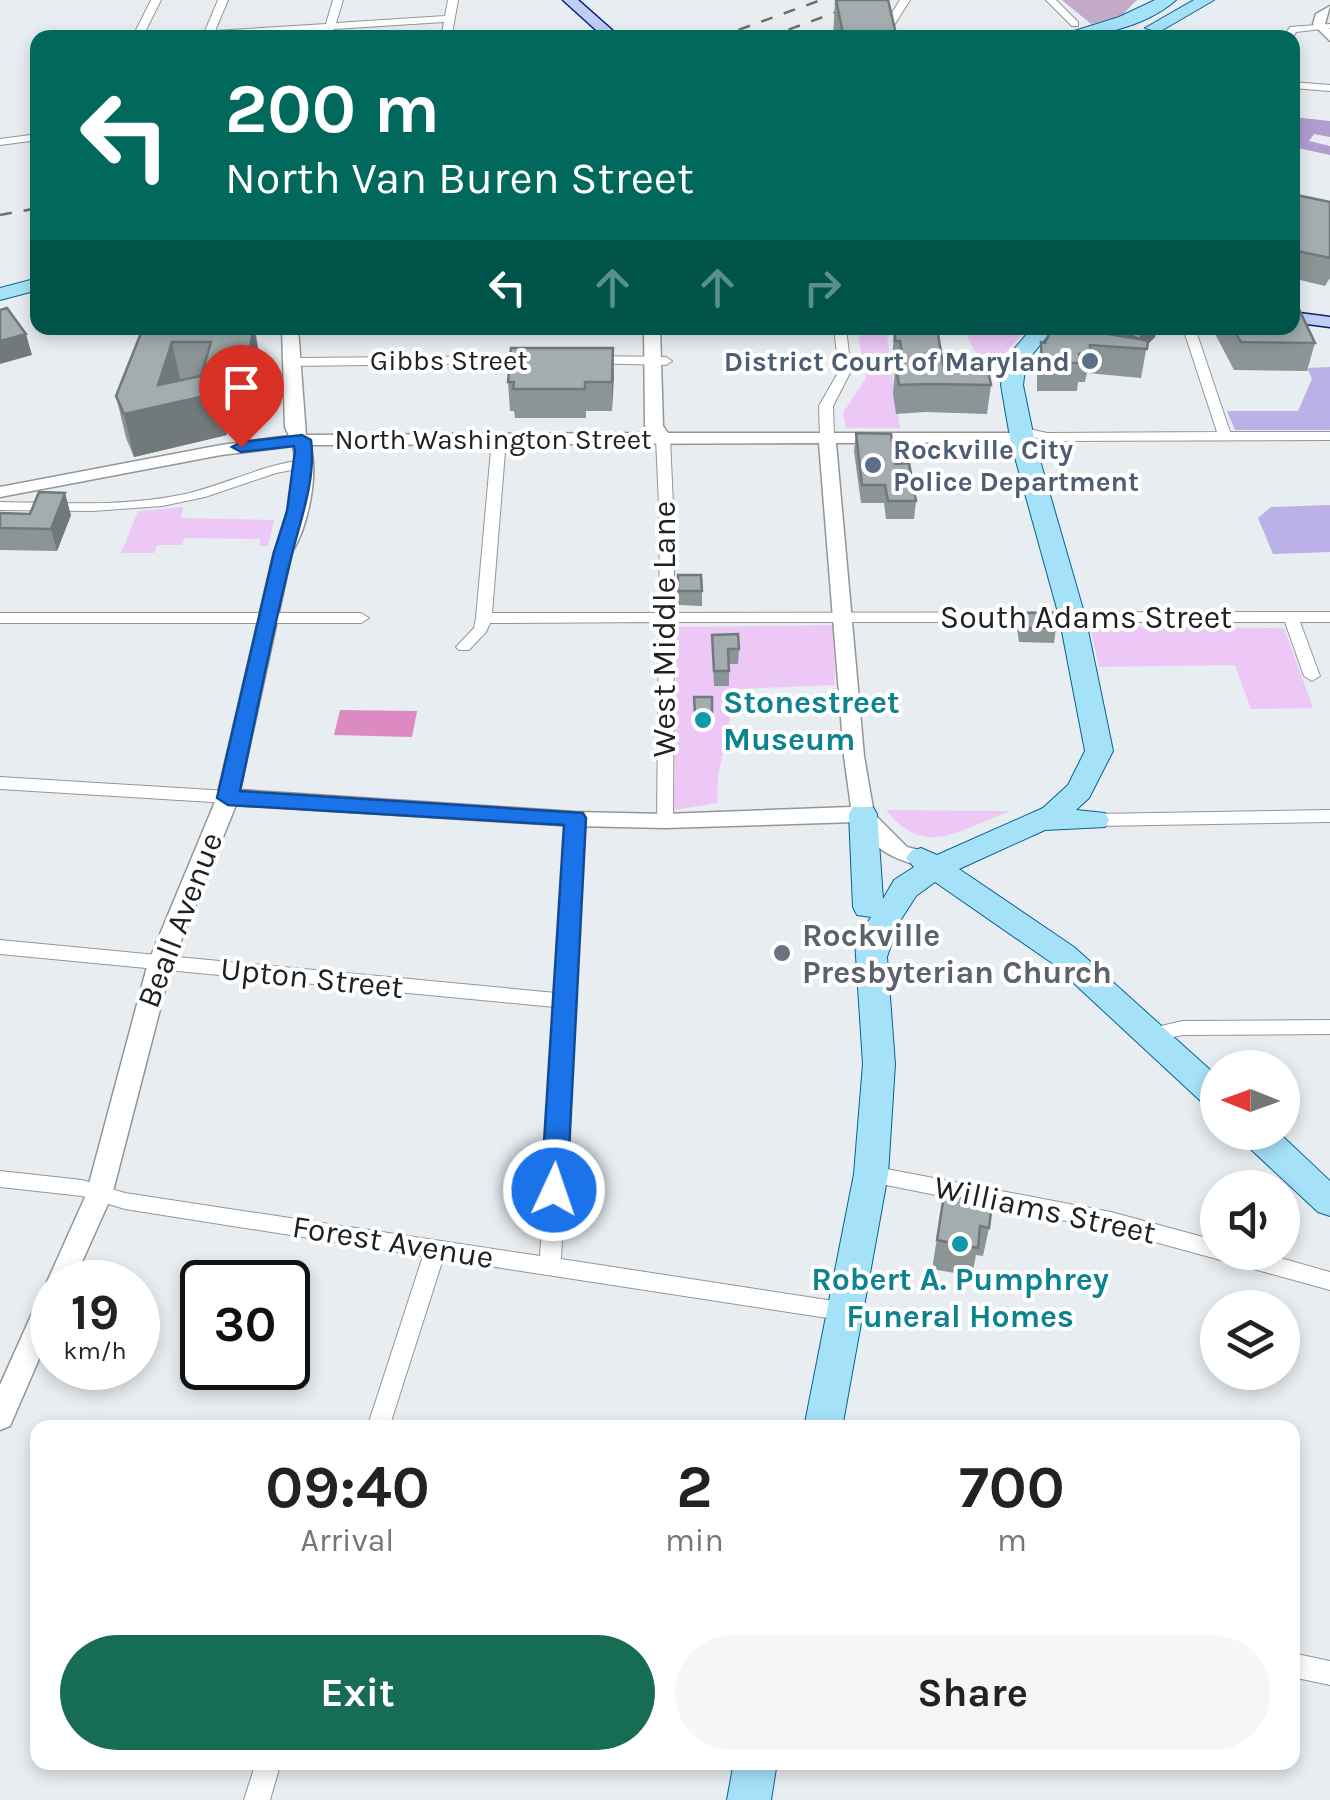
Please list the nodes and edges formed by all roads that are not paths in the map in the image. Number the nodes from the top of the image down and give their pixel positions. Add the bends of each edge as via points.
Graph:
1 (156, 0) edge
2 (223, 0) edge
3 (338, 0) edge
4 (452, 0) edge
5 (555, 0) edge
6 (570, 0) edge
7 (905, 0) edge
8 (1051, 0) edge
9 (1206, 0) edge
10 (1330, 10) edge
11 (1171, 12) edge
12 (449, 19) junction
13 (892, 23) junction
14 (1076, 24) dead end
15 (1327, 28) edge
16 (141, 30) edge
17 (212, 30) edge
18 (330, 30) edge
19 (347, 30) edge
20 (447, 30) edge
21 (589, 30) edge
22 (605, 30) edge
23 (888, 30) edge
24 (894, 30) edge
25 (1089, 30) edge
26 (1118, 30) edge
27 (1141, 30) edge
28 (1300, 32) edge
29 (1300, 86) edge
30 (1330, 88) edge
31 (30, 138) edge
32 (0, 142) edge
33 (30, 286) edge
34 (0, 294) edge
35 (30, 296) edge
36 (0, 305) edge
37 (1300, 318) edge
38 (1330, 322) edge
39 (292, 335) edge
40 (304, 335) edge
41 (654, 335) edge
42 (665, 335) edge
43 (841, 335) edge
44 (1037, 335) edge
45 (1191, 335) edge
46 (546, 360) edge
47 (582, 360) edge
48 (660, 360) junction
49 (299, 361) junction
50 (1225, 436) junction
51 (1330, 436) edge
52 (828, 437) junction
53 (1028, 437) junction
54 (662, 438) junction
55 (499, 439) junction
56 (302, 440) junction
57 (303, 465) junction
58 (44, 486) junction
59 (0, 492) edge
60 (0, 506) edge
61 (58, 506) junction
62 (1072, 616) junction
63 (1290, 616) junction
64 (1330, 617) edge
65 (0, 618) edge
66 (361, 618) dead end
67 (484, 618) junction
68 (665, 618) junction
69 (843, 618) junction
70 (269, 620) junction
71 (464, 647) dead end
72 (1312, 676) dead end
73 (856, 745) junction
74 (0, 782) edge
75 (1074, 795) junction
76 (228, 798) junction
77 (863, 814) junction
78 (1330, 816) edge
79 (575, 818) junction
80 (1040, 820) junction
81 (1096, 820) junction
82 (665, 821) junction
83 (926, 862) junction
84 (868, 907) junction
85 (0, 947) edge
86 (871, 958) junction
87 (160, 963) junction
88 (565, 1002) junction
89 (1330, 1027) edge
90 (1150, 1035) junction
91 (1200, 1081) edge
92 (1274, 1150) edge
93 (871, 1174) junction
94 (0, 1179) edge
95 (99, 1194) junction
96 (1330, 1202) edge
97 (1200, 1245) edge
98 (436, 1248) junction
99 (70, 1260) edge
100 (550, 1265) junction
101 (1291, 1270) edge
102 (1330, 1281) edge
103 (847, 1312) junction
104 (30, 1349) edge
105 (0, 1417) edge
106 (381, 1420) edge
107 (825, 1420) edge
108 (1300, 1667) edge
109 (1330, 1673) edge
110 (266, 1770) edge
111 (755, 1770) edge
112 (257, 1800) edge
113 (749, 1800) edge

1 - 16 street
2 - 17 street
3 - 18 street
4 - 12 street
5 - 21 main road
6 - 22 main road
7 - 13 street
8 - 14 street
9 - 11 main road via 1195,23
10 - 15 street via 1320,17
11 - 25 main road
11 - 26 main road
11 - 27 main road
12 - 19 street
12 - 20 street
13 - 23 street
13 - 24 street
15 - 28 street
29 - 30 street
31 - 32 street
33 - 34 main road
35 - 36 main road
37 - 38 main road
39 - 49 street, Beall Avenue
40 - 49 street, Beall Avenue
41 - 48 street
42 - 48 street
43 - 52 street via 844,372 826,406
44 - 53 main road via 1015,361 1012,385
45 - 50 street
46 - 49 street, Gibbs Street
47 - 48 street
48 - 54 street via 654,426
49 - 56 street, Beall Avenue via 294,427
50 - 51 street
50 - 53 street
52 - 53 street, North Washington Street
52 - 54 street, North Washington Street
52 - 69 street
53 - 62 main road
54 - 55 street, North Washington Street
54 - 68 street, West Middle Lane
55 - 56 street, North Washington Street
55 - 67 street
56 - 57 street, Beall Avenue
56 - 58 street, North Washington Street
57 - 61 street, North Washington Street via 179,499
57 - 70 street, Beall Avenue
58 - 59 street, North Washington Street
58 - 61 street
60 - 61 street, North Washington Street
62 - 63 street, South Adams Street
62 - 69 street, South Adams Street
62 - 75 main road via 1099,752
63 - 64 street, South Adams Street
63 - 72 street
65 - 70 street
66 - 70 street
67 - 68 street, South Adams Street
67 - 71 street
68 - 69 street, South Adams Street
68 - 82 street, West Middle Lane
69 - 73 street
70 - 76 street, Beall Avenue
73 - 77 street
73 - 83 street via 883,821
74 - 76 street
75 - 80 main road
75 - 81 main road via 1079,810
75 - 83 main road via 948,840
76 - 79 street
76 - 87 street, Beall Avenue
77 - 82 street
77 - 83 street via 900,852
77 - 84 main road
78 - 81 street
79 - 82 street
79 - 88 street
80 - 81 main road
80 - 83 main road
83 - 84 main road via 880,888
83 - 86 main road via 892,906
83 - 90 main road via 1063,955
84 - 86 main road
85 - 87 street, Upton Street
86 - 93 main road via 879,1064
87 - 88 street, Upton Street
87 - 95 street, Beall Avenue
88 - 100 street
89 - 90 street via 1183,1028
90 - 91 main road
92 - 96 main road
93 - 97 street, Williams Street
93 - 103 main road
94 - 95 street, Forest Avenue
95 - 98 street, Forest Avenue
95 - 99 street, Beall Avenue
98 - 100 street, Forest Avenue
98 - 106 street
100 - 103 street, Forest Avenue
101 - 102 street
103 - 107 main road
104 - 105 street
108 - 109 street
110 - 112 street
111 - 113 main road

